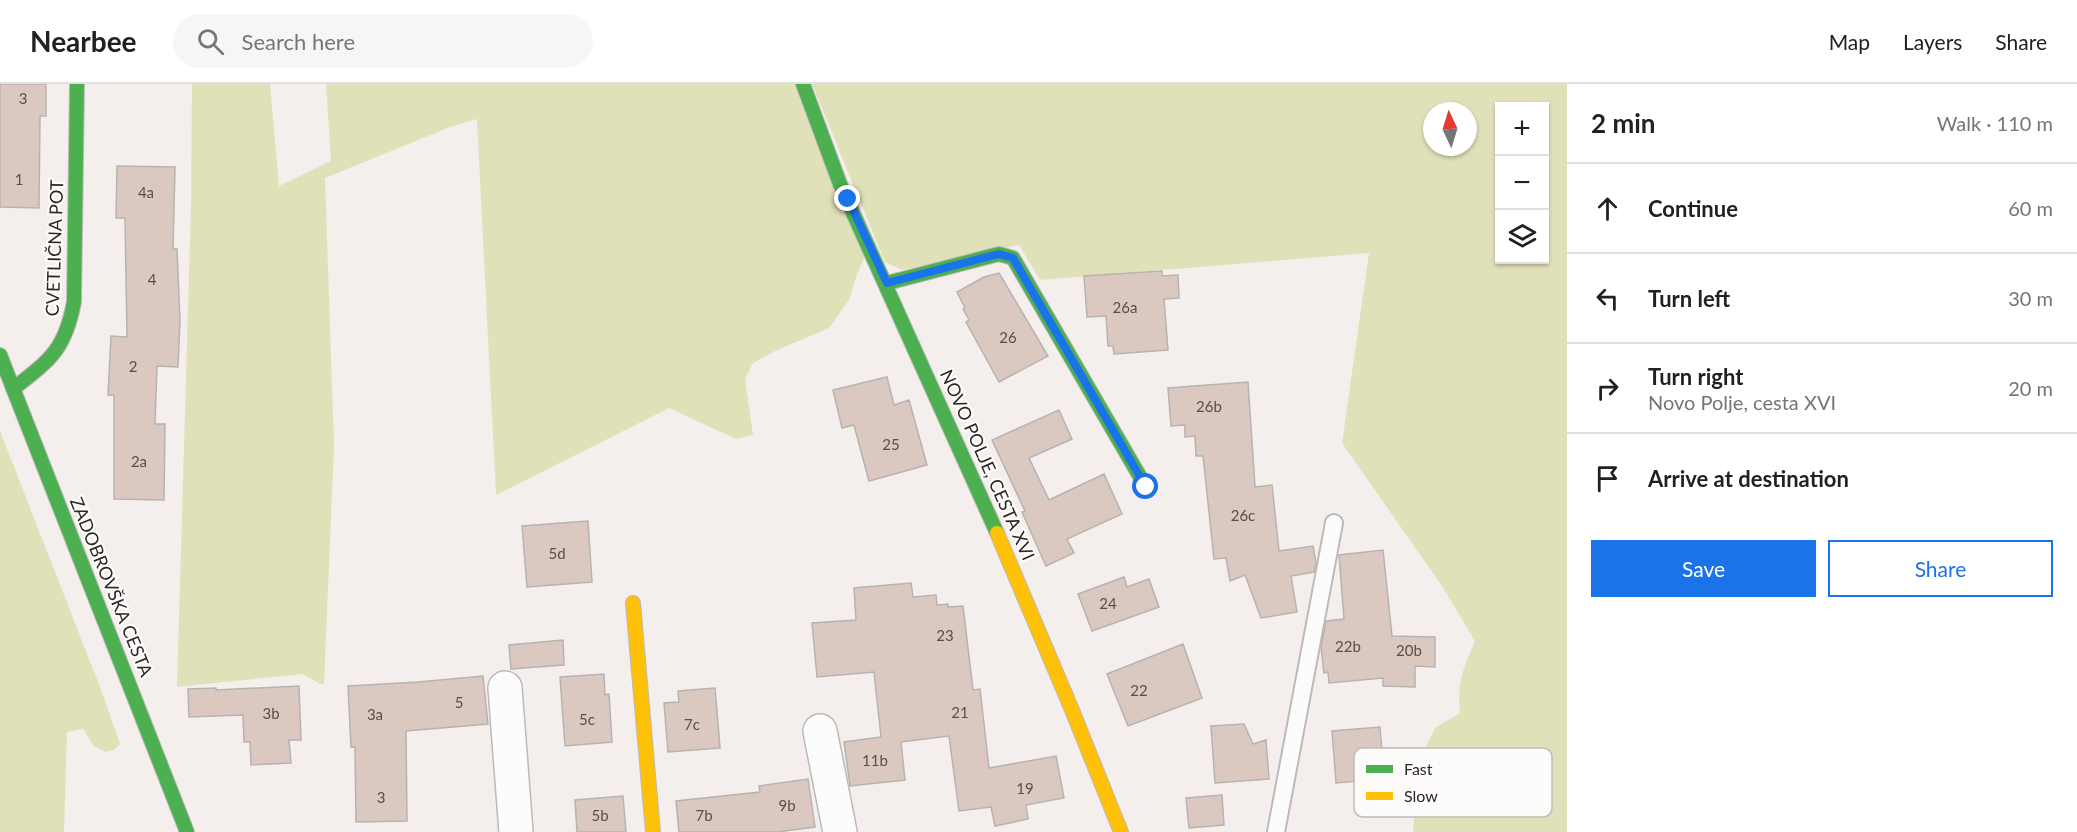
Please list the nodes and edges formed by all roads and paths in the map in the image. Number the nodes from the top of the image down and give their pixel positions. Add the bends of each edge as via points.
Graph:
1 (77, 84) edge
2 (802, 84) edge
3 (887, 283) junction
4 (0, 355) edge
5 (14, 389) junction
6 (1146, 487) dead end
7 (1334, 523) dead end
8 (633, 603) dead end
9 (505, 688) dead end
10 (820, 731) dead end
11 (187, 832) edge
12 (516, 832) edge
13 (653, 832) edge
14 (840, 832) edge
15 (1121, 832) edge
16 (1276, 832) edge

1 - 5 street, CVETLIČNA POT via 74,302 70,327 52,360
2 - 3 street, NOVO POLJE, CESTA XVI via 812,116
3 - 6 street via 999,254 1013,258
3 - 15 street, NOVO POLJE, CESTA XVI via 1022,588
4 - 5 street, ZADOBROVŠKA CESTA
5 - 11 street, ZADOBROVŠKA CESTA
7 - 16 lane
8 - 13 street
9 - 12 street
10 - 14 street

